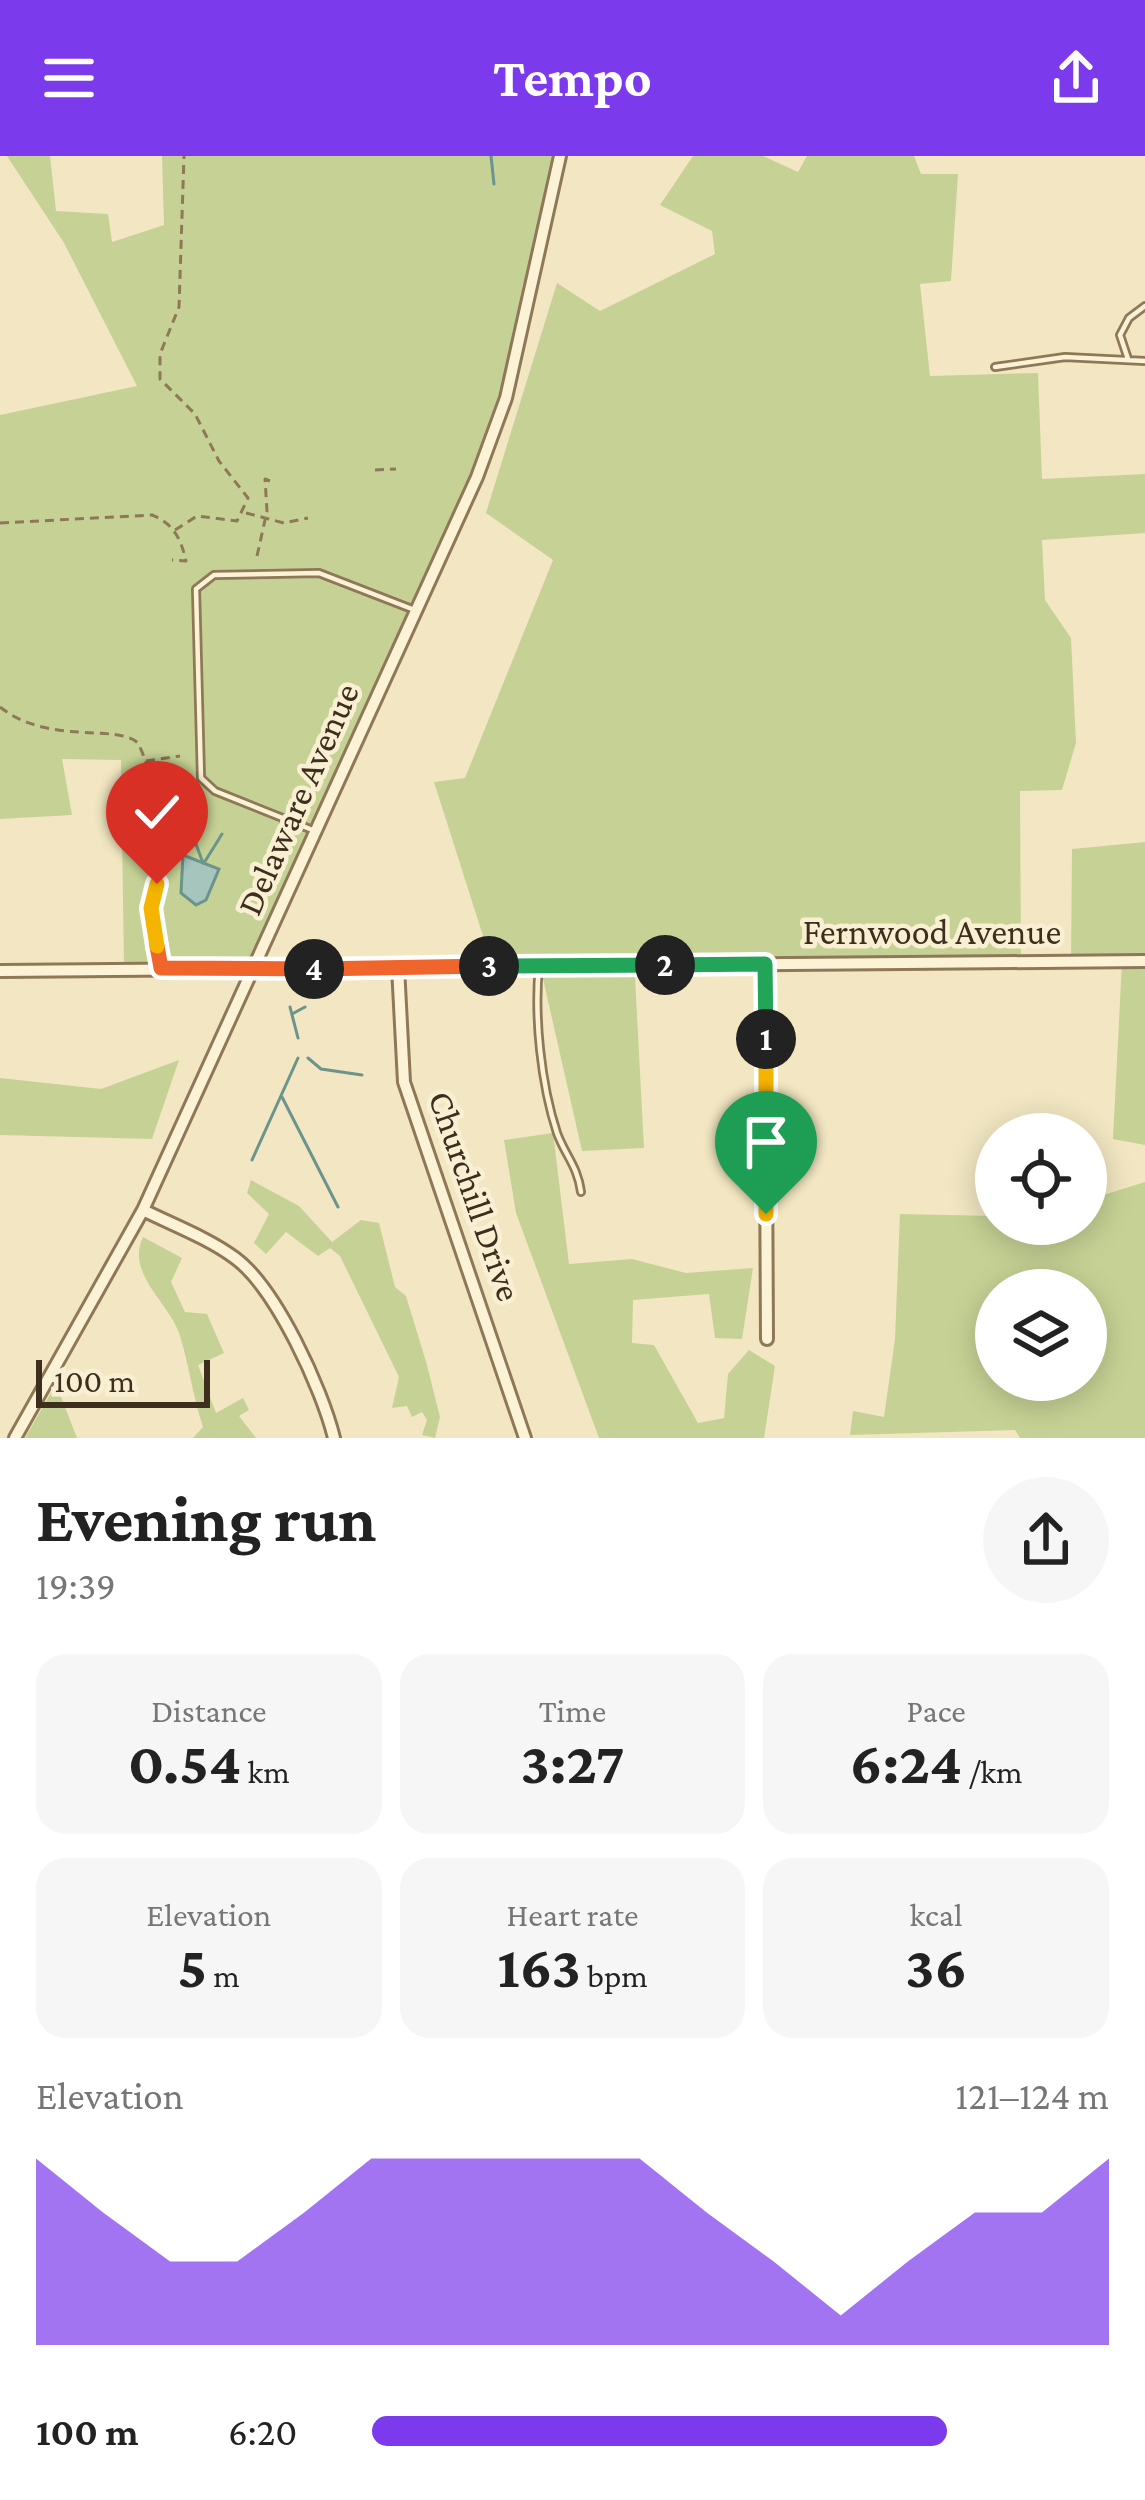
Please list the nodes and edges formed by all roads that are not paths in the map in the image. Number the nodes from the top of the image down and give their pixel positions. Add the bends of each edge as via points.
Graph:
1 (560, 156) edge
2 (1145, 306) edge
3 (1128, 359) junction
4 (1145, 361) edge
5 (995, 367) dead end
6 (416, 610) junction
7 (315, 831) junction
8 (1145, 961) edge
9 (765, 964) junction
10 (539, 966) junction
11 (398, 968) junction
12 (253, 970) junction
13 (0, 971) edge
14 (581, 1192) dead end
15 (143, 1210) junction
16 (767, 1340) dead end
17 (15, 1438) edge
18 (334, 1438) edge
19 (525, 1438) edge

1 - 6 street, Delaware Avenue via 500,418
2 - 3 lane via 1120,335
3 - 4 lane
3 - 5 lane
6 - 7 street, Delaware Avenue
6 - 7 lane via 319,573 214,575 196,590 201,778
7 - 12 street, Delaware Avenue
8 - 9 street, Fernwood Avenue
9 - 10 street, Fernwood Avenue
9 - 16 street
10 - 11 street, Fernwood Avenue
10 - 14 lane via 556,1128 578,1167
11 - 12 street, Fernwood Avenue
11 - 19 street, Churchill Drive via 404,1082
12 - 13 street, Fernwood Avenue
12 - 15 street, Delaware Avenue
15 - 17 street, Delaware Avenue
15 - 18 street via 221,1249 257,1278

